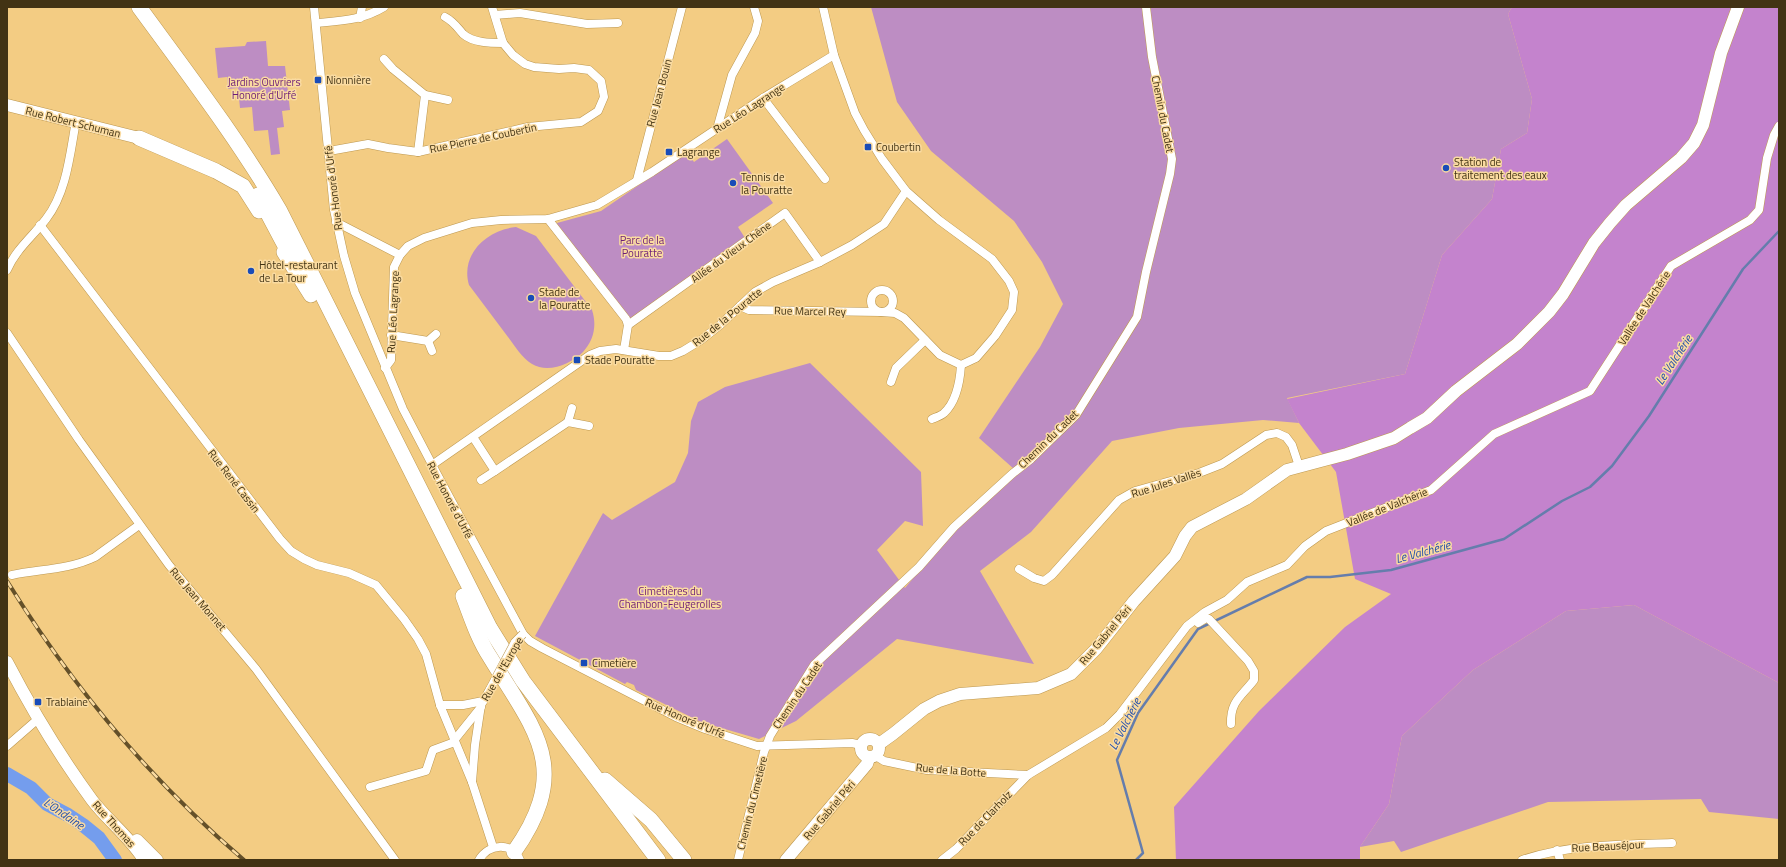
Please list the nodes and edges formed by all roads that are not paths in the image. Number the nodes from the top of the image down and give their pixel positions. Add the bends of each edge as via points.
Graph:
1 (128, 7) edge
2 (140, 7) edge
3 (314, 7) edge
4 (362, 7) edge
5 (384, 7) edge
6 (492, 7) edge
7 (682, 7) edge
8 (754, 7) edge
9 (823, 7) edge
10 (1146, 7) edge
11 (1738, 7) edge
12 (495, 16) junction
13 (444, 17) dead end
14 (360, 18) junction
15 (317, 23) junction
16 (618, 23) dead end
17 (503, 43) junction
18 (834, 55) junction
19 (384, 59) dead end
20 (424, 95) junction
21 (763, 98) junction
22 (448, 100) dead end
23 (7, 105) edge
24 (76, 121) junction
25 (1779, 126) edge
26 (717, 129) junction
27 (139, 138) joint
28 (329, 151) junction
29 (418, 152) junction
30 (825, 179) dead end
31 (637, 180) junction
32 (906, 191) junction
33 (548, 219) junction
34 (336, 222) junction
35 (40, 226) junction
36 (400, 255) junction
37 (820, 262) junction
38 (7, 270) edge
39 (311, 295) junction
40 (740, 306) junction
41 (628, 325) junction
42 (7, 333) edge
43 (436, 334) dead end
44 (391, 335) junction
45 (925, 340) junction
46 (428, 341) junction
47 (624, 350) junction
48 (432, 351) dead end
49 (961, 365) junction
50 (385, 368) junction
51 (892, 382) dead end
52 (572, 408) dead end
53 (932, 419) dead end
54 (568, 422) junction
55 (589, 426) dead end
56 (473, 437) junction
57 (432, 465) junction
58 (1299, 466) junction
59 (495, 471) junction
60 (481, 480) dead end
61 (139, 525) junction
62 (1019, 570) dead end
63 (12, 575) dead end
64 (463, 596) junction
65 (522, 634) junction
66 (1170, 648) junction
67 (7, 662) edge
68 (482, 703) junction
69 (440, 705) junction
70 (38, 719) junction
71 (1231, 724) dead end
72 (455, 739) junction
73 (878, 744) junction
74 (861, 745) junction
75 (7, 746) edge
76 (767, 746) junction
77 (872, 757) junction
78 (581, 759) junction
79 (1028, 775) junction
80 (472, 782) junction
81 (84, 787) junction
82 (370, 787) dead end
83 (1672, 843) dead end
84 (493, 847) junction
85 (1557, 850) junction
86 (517, 856) edge
87 (144, 860) edge
88 (157, 860) edge
89 (395, 860) edge
90 (479, 860) edge
91 (646, 860) edge
92 (658, 860) edge
93 (684, 860) edge
94 (738, 860) edge
95 (786, 860) edge
96 (942, 860) edge
97 (1522, 860) edge
98 (1560, 860) edge

1 - 39 highway via 239,162
2 - 78 highway via 258,173 280,211 490,628 523,681
3 - 15 street, Rue Honoré d'Urfé
4 - 14 street
5 - 14 street
6 - 12 street, Rue Pierre de Coubertin
7 - 31 street, Rue Jean Bouin
8 - 26 street via 758,21 755,33 732,75
9 - 18 street
10 - 76 street, Chemin du Cadet via 1152,57 1172,159 1137,317 1076,416 954,527 919,567 814,665 770,736
11 - 58 main road, Rue Gabriel Péri via 1720,59 1703,125 1694,143 1610,223 1594,243 1550,312 1517,344 1427,418 1394,438 1347,454
12 - 16 street via 520,14 587,24
12 - 17 street, Rue Pierre de Coubertin
13 - 17 street via 451,20 465,35 486,43
14 - 15 street
15 - 28 street, Rue Honoré d'Urfé
17 - 29 street, Rue Pierre de Coubertin via 513,55 534,67 589,70 601,81 604,97 598,111 581,122 493,133
18 - 21 street, Rue Léo Lagrange
18 - 32 street via 864,130
19 - 20 street
20 - 22 street
20 - 29 street
21 - 26 street, Rue Léo Lagrange
21 - 30 street
23 - 24 main road, Rue Robert Schuman
24 - 27 main road, Rue Robert Schuman
24 - 35 street via 62,185 55,205
25 - 66 street, Vallée de Valchérie via 1767,158 1759,210 1750,220 1671,266 1590,391 1494,434 1431,490 1326,531 1304,546 1287,565 1247,582 1227,600 1193,621
26 - 31 street, Rue Léo Lagrange
27 - 39 highway via 216,171 243,186
28 - 29 street, Rue Pierre de Coubertin via 368,144
28 - 34 street, Rue Honoré d'Urfé
31 - 33 street, Rue Léo Lagrange via 597,205
32 - 37 street, Rue de la Pouratte via 884,224
32 - 49 street via 939,220 992,259 1014,292 1012,310 995,336 976,358
33 - 36 street, Rue Léo Lagrange via 472,223 424,238 408,246
33 - 41 street via 626,319
34 - 36 street, Rue Léo Lagrange
34 - 50 street, Rue Honoré d'Urfé via 355,293
35 - 38 street via 19,250
35 - 69 street, Rue René Cassin via 280,540 304,559 349,573 376,585 393,605 426,654
36 - 44 street, Rue Léo Lagrange via 394,267 392,283
37 - 40 street, Rue de la Pouratte via 773,282 755,292
37 - 41 street, Allée du Vieux Chêne via 785,212
39 - 64 highway
40 - 45 street, Rue Marcel Rey via 749,310 895,313 904,318
40 - 47 street, Rue de la Pouratte via 701,340 671,356
41 - 47 street
42 - 61 street, Rue Jean Monnet
43 - 46 street
44 - 46 street
44 - 50 street, Rue Léo Lagrange via 390,360
45 - 49 street, Rue Marcel Rey via 940,355
45 - 51 street via 896,368
46 - 48 street
47 - 56 street, Rue de la Pouratte via 607,349 590,355
49 - 53 street via 958,389 951,403 944,413
50 - 57 street, Rue Honoré d'Urfé
52 - 54 street
54 - 55 street
54 - 59 street
56 - 57 street, Rue de la Pouratte
56 - 59 street
57 - 65 street, Rue Honoré d'Urfé
58 - 62 street, Rue Jules Vallès via 1292,444 1286,437 1277,433 1266,434 1222,464 1135,491 1118,500 1044,582
58 - 73 main road, Rue Gabriel Péri via 1287,470 1231,508 1192,527 1175,556 1134,601 1096,649 1071,674 1038,688 960,694 939,701 924,709
59 - 60 street
61 - 63 street via 88,561 64,568
61 - 89 street, Rue Jean Monnet via 256,669
64 - 86 highway via 489,656 527,715 542,752 544,786 540,803
64 - 91 highway via 485,639 523,698
65 - 68 street, Rue de l'Europe, bridge via 515,642
65 - 76 street, Rue Honoré d'Urfé via 542,648 676,717 757,746
66 - 71 street via 1206,618 1248,661 1254,671 1254,680 1236,700
66 - 79 street, Vallée de Valchérie via 1120,714 1106,728
67 - 70 main road
68 - 69 street via 463,706
68 - 72 street, Rue de l'Europe
68 - 80 street, Rue de l'Europe
69 - 72 street, Rue René Cassin
70 - 75 street
70 - 81 main road via 56,750
72 - 80 street, Rue de l'Europe
72 - 82 street via 452,743 433,750 426,771
73 - 74 main road via 875,740 869,739
73 - 77 main road via 880,749
74 - 76 street, Rue Honoré d'Urfé via 852,743
74 - 77 main road via 862,753
76 - 94 street, Chemin du Cimetière
77 - 79 street, Rue de la Botte via 927,770
77 - 95 main road, Rue Gabriel Péri
78 - 92 highway
78 - 93 highway via 651,820
79 - 96 street, Rue de Clarholz via 956,849
80 - 84 street, Rue de l'Europe
81 - 87 main road, Rue Thomas
81 - 88 main road
83 - 85 street, Rue Beauséjour
84 - 86 street via 508,848
84 - 90 street
85 - 97 street, Rue Beauséjour
85 - 98 street

